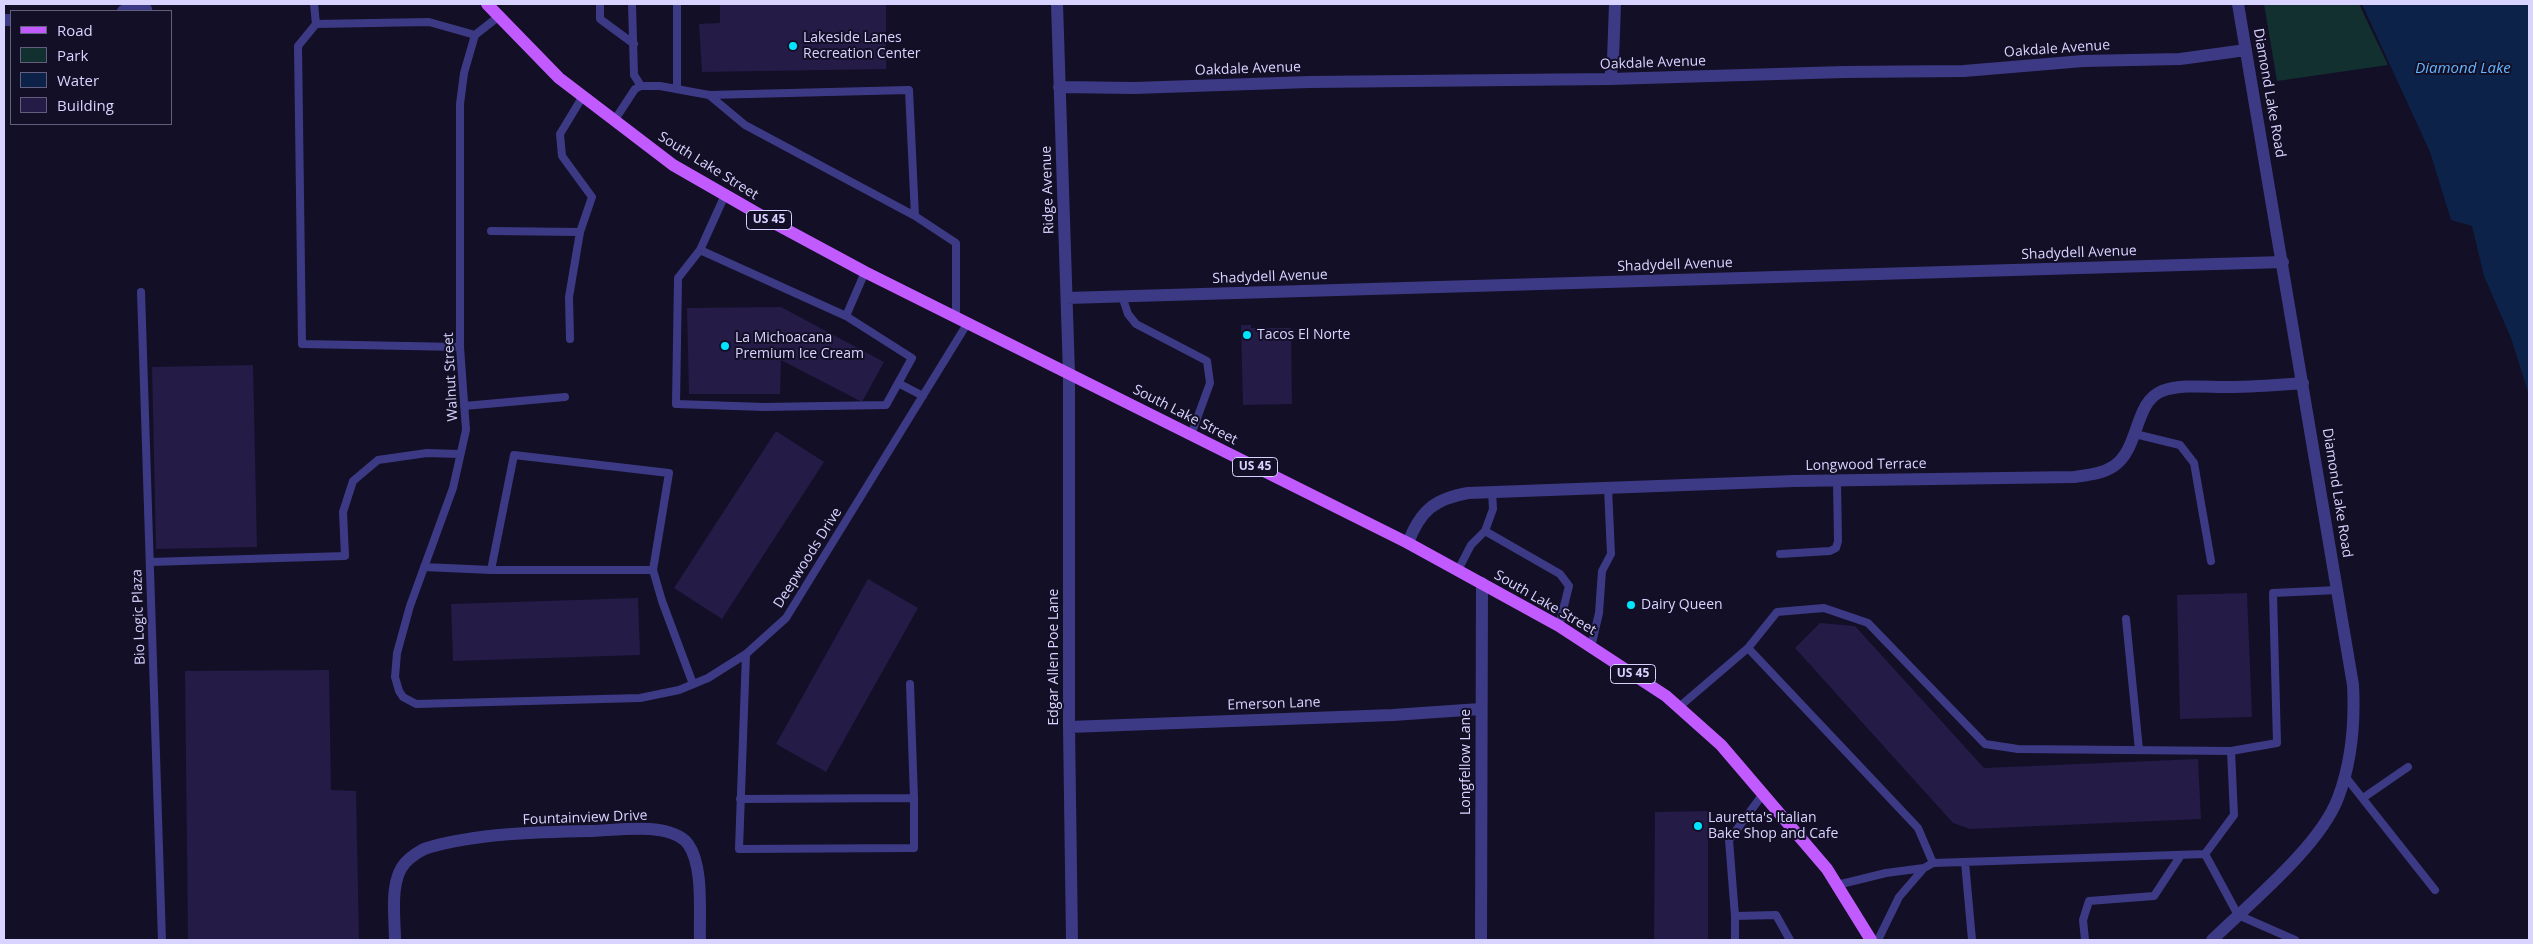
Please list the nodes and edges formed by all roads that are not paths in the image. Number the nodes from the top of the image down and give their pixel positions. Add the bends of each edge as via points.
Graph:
1 (314, 4) edge
2 (487, 4) edge
3 (600, 4) edge
4 (632, 4) edge
5 (677, 4) edge
6 (1058, 4) edge
7 (1615, 4) edge
8 (2238, 4) edge
9 (146, 9) dead end
10 (134, 10) edge
11 (498, 17) junction
12 (316, 24) junction
13 (475, 35) junction
14 (634, 44) junction
15 (2246, 50) junction
16 (1610, 79) junction
17 (640, 86) junction
18 (1059, 87) junction
19 (677, 90) junction
20 (709, 95) junction
21 (583, 96) junction
22 (614, 121) junction
23 (726, 195) junction
24 (915, 216) junction
25 (490, 231) dead end
26 (580, 232) junction
27 (700, 250) junction
28 (2283, 262) junction
29 (865, 272) junction
30 (141, 292) dead end
31 (1122, 296) junction
32 (1067, 298) junction
33 (846, 316) junction
34 (962, 321) junction
35 (570, 339) dead end
36 (460, 347) junction
37 (1069, 374) junction
38 (898, 383) junction
39 (2303, 383) junction
40 (923, 396) junction
41 (565, 398) dead end
42 (464, 406) junction
43 (2135, 434) junction
44 (1191, 435) junction
45 (460, 454) junction
46 (1837, 481) junction
47 (1608, 488) junction
48 (1492, 492) junction
49 (1485, 531) junction
50 (1408, 543) junction
51 (1780, 554) dead end
52 (2211, 561) dead end
53 (150, 562) junction
54 (424, 567) junction
55 (491, 570) junction
56 (654, 570) junction
57 (1458, 570) junction
58 (1482, 583) junction
59 (2338, 590) junction
60 (2126, 619) dead end
61 (1559, 626) junction
62 (1591, 647) junction
63 (1748, 648) junction
64 (746, 654) junction
65 (693, 684) junction
66 (910, 684) dead end
67 (440, 703) joint
68 (1679, 707) junction
69 (1480, 709) junction
70 (1069, 727) junction
71 (2139, 750) junction
72 (2231, 750) junction
73 (2408, 767) dead end
74 (2344, 775) junction
75 (1763, 794) junction
76 (914, 798) junction
77 (2362, 798) junction
78 (740, 800) junction
79 (2205, 854) junction
80 (2181, 855) junction
81 (1965, 862) junction
82 (1932, 863) junction
83 (1924, 868) junction
84 (1838, 886) junction
85 (2435, 890) dead end
86 (2238, 915) junction
87 (1735, 916) junction
88 (162, 940) edge
89 (395, 940) edge
90 (700, 940) edge
91 (1072, 940) edge
92 (1481, 940) edge
93 (1735, 940) edge
94 (1790, 940) edge
95 (1871, 940) edge
96 (1878, 940) edge
97 (1972, 940) edge
98 (2085, 940) edge
99 (2212, 940) edge
100 (2295, 940) edge

1 - 12 lane
2 - 11 main road, South Lake Street / US 45
3 - 14 lane via 600,19
4 - 14 lane
5 - 19 lane
6 - 18 street, Ridge Avenue
7 - 16 street
8 - 15 street, Diamond Lake Road
9 - 10 street
11 - 13 lane
11 - 21 main road, South Lake Street / US 45 via 559,78
12 - 13 lane via 430,22
12 - 36 lane via 298,46 302,344
13 - 36 lane, Walnut Street via 464,73 460,104
14 - 17 lane via 634,75
15 - 16 street, Oakdale Avenue via 2180,59 1964,71
15 - 28 street, Diamond Lake Road
16 - 18 street, Oakdale Avenue
17 - 19 lane
17 - 22 lane
18 - 32 street, Ridge Avenue
19 - 20 lane
20 - 24 lane via 745,125
20 - 24 lane via 909,90
21 - 22 main road, South Lake Street / US 45
21 - 26 lane via 560,134 562,156 592,197
22 - 23 main road, South Lake Street / US 45 via 673,164
23 - 27 lane
23 - 29 main road, South Lake Street / US 45
24 - 34 lane via 956,243
25 - 26 lane
26 - 35 lane via 569,297
27 - 33 lane
27 - 38 lane via 678,278 676,404 886,405
28 - 31 street, Shadydell Avenue
28 - 39 street, Diamond Lake Road
29 - 33 lane
29 - 34 main road, South Lake Street / US 45
30 - 53 lane, Bio Logic Plaza
31 - 32 street, Shadydell Avenue
31 - 44 lane via 1128,314 1136,324 1207,361 1210,383
32 - 37 street, Ridge Avenue
33 - 38 lane via 912,358
34 - 37 main road, South Lake Street / US 45
34 - 40 lane, Deepwoods Drive
36 - 42 lane, Walnut Street
37 - 44 main road, South Lake Street / US 45
37 - 70 street, Edgar Allen Poe Lane
38 - 40 lane
39 - 43 street, Longwood Terrace via 2183,387 2162,391 2146,404
39 - 59 street, Diamond Lake Road
40 - 64 lane, Deepwoods Drive via 786,618
41 - 42 lane
42 - 45 lane, Walnut Street via 466,430
43 - 46 street, Longwood Terrace via 2129,450 2115,465 2094,475
43 - 52 lane via 2180,445 2194,463
44 - 50 main road, South Lake Street / US 45
45 - 53 lane via 427,453 378,460 353,481 344,512 344,556
45 - 54 lane, Walnut Street via 452,488
46 - 47 street, Longwood Terrace
46 - 51 lane via 1836,548
47 - 48 street, Longwood Terrace
47 - 62 lane via 1610,554 1602,571 1599,613
48 - 49 lane via 1493,510
48 - 50 street, Longwood Terrace via 1449,496 1430,506 1415,524
49 - 57 lane via 1471,545
49 - 61 lane via 1560,574 1569,586
50 - 57 main road, South Lake Street / US 45
53 - 88 lane, Bio Logic Plaza
54 - 55 lane
54 - 67 lane, Walnut Street via 397,653 395,676 403,697 416,704
55 - 56 lane
55 - 56 lane via 514,455 668,473
56 - 65 lane
57 - 58 main road, South Lake Street / US 45
58 - 61 main road, South Lake Street / US 45
58 - 69 street, Longfellow Lane
59 - 72 lane via 2273,593 2277,743
59 - 74 street, Diamond Lake Road via 2355,715 2352,746
60 - 71 lane
61 - 62 main road, South Lake Street / US 45
62 - 68 main road, South Lake Street / US 45
63 - 68 lane
63 - 71 lane via 1777,612 1824,608 1868,623 1985,744 2018,749
63 - 82 lane via 1918,828
64 - 65 lane, Deepwoods Drive
64 - 78 lane
65 - 67 lane, Deepwoods Drive via 640,698
66 - 76 lane
68 - 75 main road, South Lake Street / US 45 via 1722,745
69 - 70 street, Emerson Lane
69 - 92 street, Longfellow Lane
70 - 91 street, Edgar Allen Poe Lane
71 - 72 lane
72 - 79 lane via 2234,815
73 - 77 lane
74 - 77 lane
74 - 86 street, Diamond Lake Road via 2338,798 2310,844
75 - 84 main road, South Lake Street / US 45
75 - 87 lane via 1729,840
76 - 78 lane
76 - 78 lane via 914,848 739,849
77 - 85 lane
79 - 80 lane
79 - 86 lane
80 - 81 lane
80 - 98 lane via 2154,896 2089,901 2082,920
81 - 82 lane
81 - 97 lane
82 - 83 lane
83 - 84 lane via 1886,873
83 - 96 lane via 1899,898
84 - 95 main road, South Lake Street / US 45
86 - 99 street, Diamond Lake Road
86 - 100 lane
87 - 93 lane
87 - 94 lane via 1776,915
89 - 90 street, Fountainview Drive via 398,880 406,862 426,848 545,832 650,829 676,834 687,842 695,856

